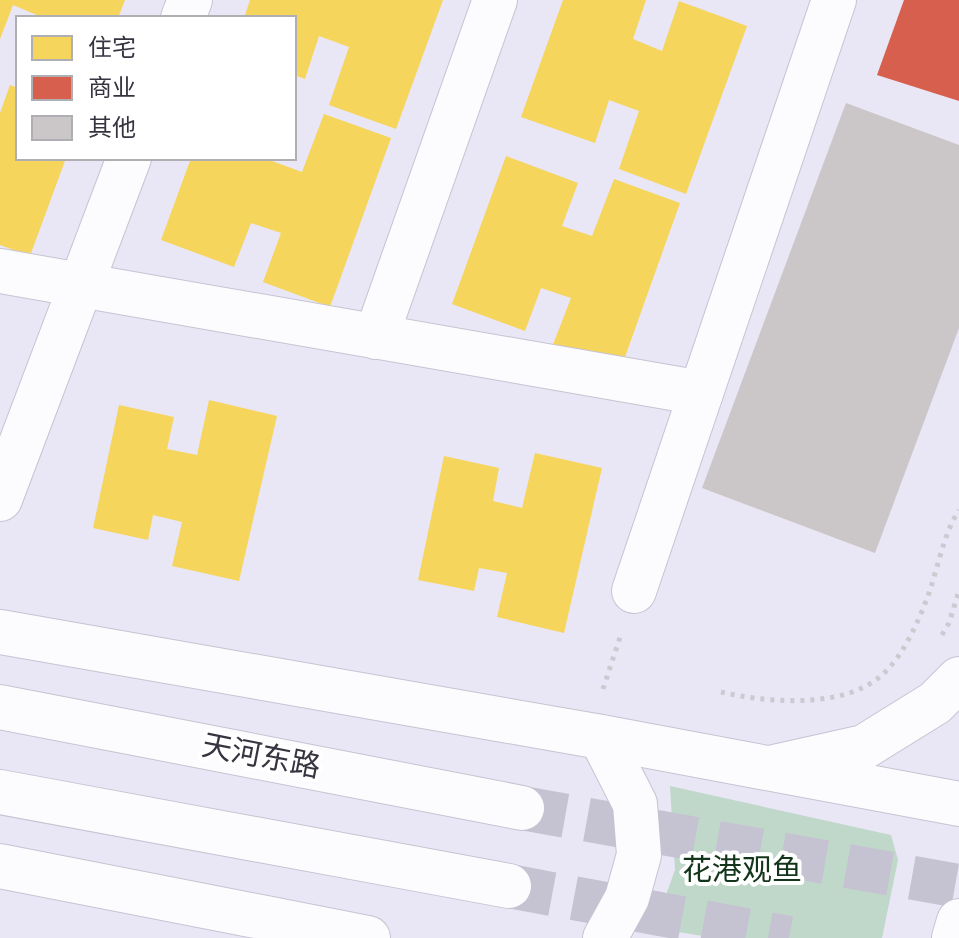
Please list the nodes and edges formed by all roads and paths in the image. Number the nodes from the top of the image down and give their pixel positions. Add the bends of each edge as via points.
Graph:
1 (495, 0) edge
2 (820, 4) edge
3 (128, 160) edge
4 (0, 271) edge
5 (81, 285) junction
6 (376, 337) junction
7 (701, 393) junction
8 (0, 499) edge
9 (959, 510) edge
10 (634, 591) joint
11 (959, 591) edge
12 (0, 632) edge
13 (948, 662) edge
14 (721, 692) dead end
15 (0, 707) edge
16 (601, 709) junction
17 (770, 768) junction
18 (0, 792) edge
19 (959, 804) edge
20 (522, 808) tunnel mouth
21 (0, 866) edge
22 (509, 886) tunnel mouth
23 (959, 921) edge
24 (368, 938) edge
25 (605, 938) edge
26 (954, 938) edge

1 - 6 main road
2 - 7 main road
3 - 5 main road
4 - 5 main road
5 - 6 main road
5 - 8 main road
6 - 7 main road
7 - 10 main road
9 - 14 path via 908,640 867,686 805,701
10 - 16 path
11 - 13 path via 949,623
12 - 16 main road
13 - 17 main road via 935,703 864,747
15 - 20 main road, 天河东路
16 - 17 main road
16 - 25 main road via 635,804 639,855 627,898
17 - 19 main road
18 - 22 main road
21 - 24 main road
23 - 26 main road

